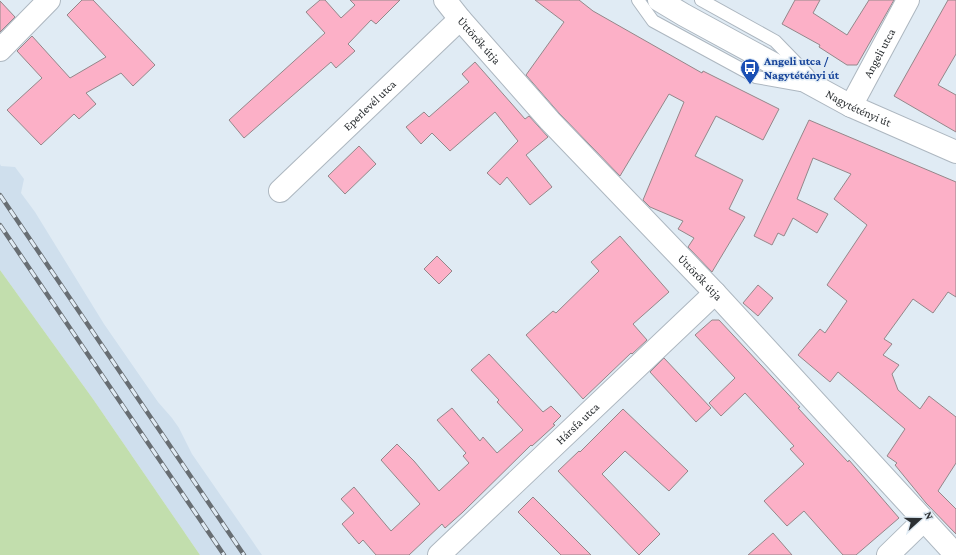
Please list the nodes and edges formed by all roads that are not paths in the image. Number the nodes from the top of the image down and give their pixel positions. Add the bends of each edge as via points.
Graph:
1 (49, 0) edge
2 (445, 0) edge
3 (638, 0) edge
4 (659, 0) edge
5 (701, 0) edge
6 (908, 0) edge
7 (460, 20) junction
8 (0, 50) edge
9 (822, 89) junction
10 (851, 106) junction
11 (956, 152) edge
12 (280, 191) dead end
13 (715, 292) junction
14 (924, 520) junction
15 (953, 544) edge
16 (439, 555) edge
17 (888, 555) edge

1 - 8 street
2 - 7 street, Úttörők útja
3 - 9 lane via 653,21 756,77
4 - 9 street, Nagytétényi út
5 - 9 lane via 775,41
6 - 10 street, Angeli utca
7 - 12 street, Eperlevél utca
7 - 13 street, Úttörők útja via 550,121
9 - 10 street, Nagytétényi út
10 - 11 street, Nagytétényi út
13 - 14 street, Úttörők útja
13 - 16 street, Hársfa utca
14 - 15 street, Úttörők útja
14 - 17 street

